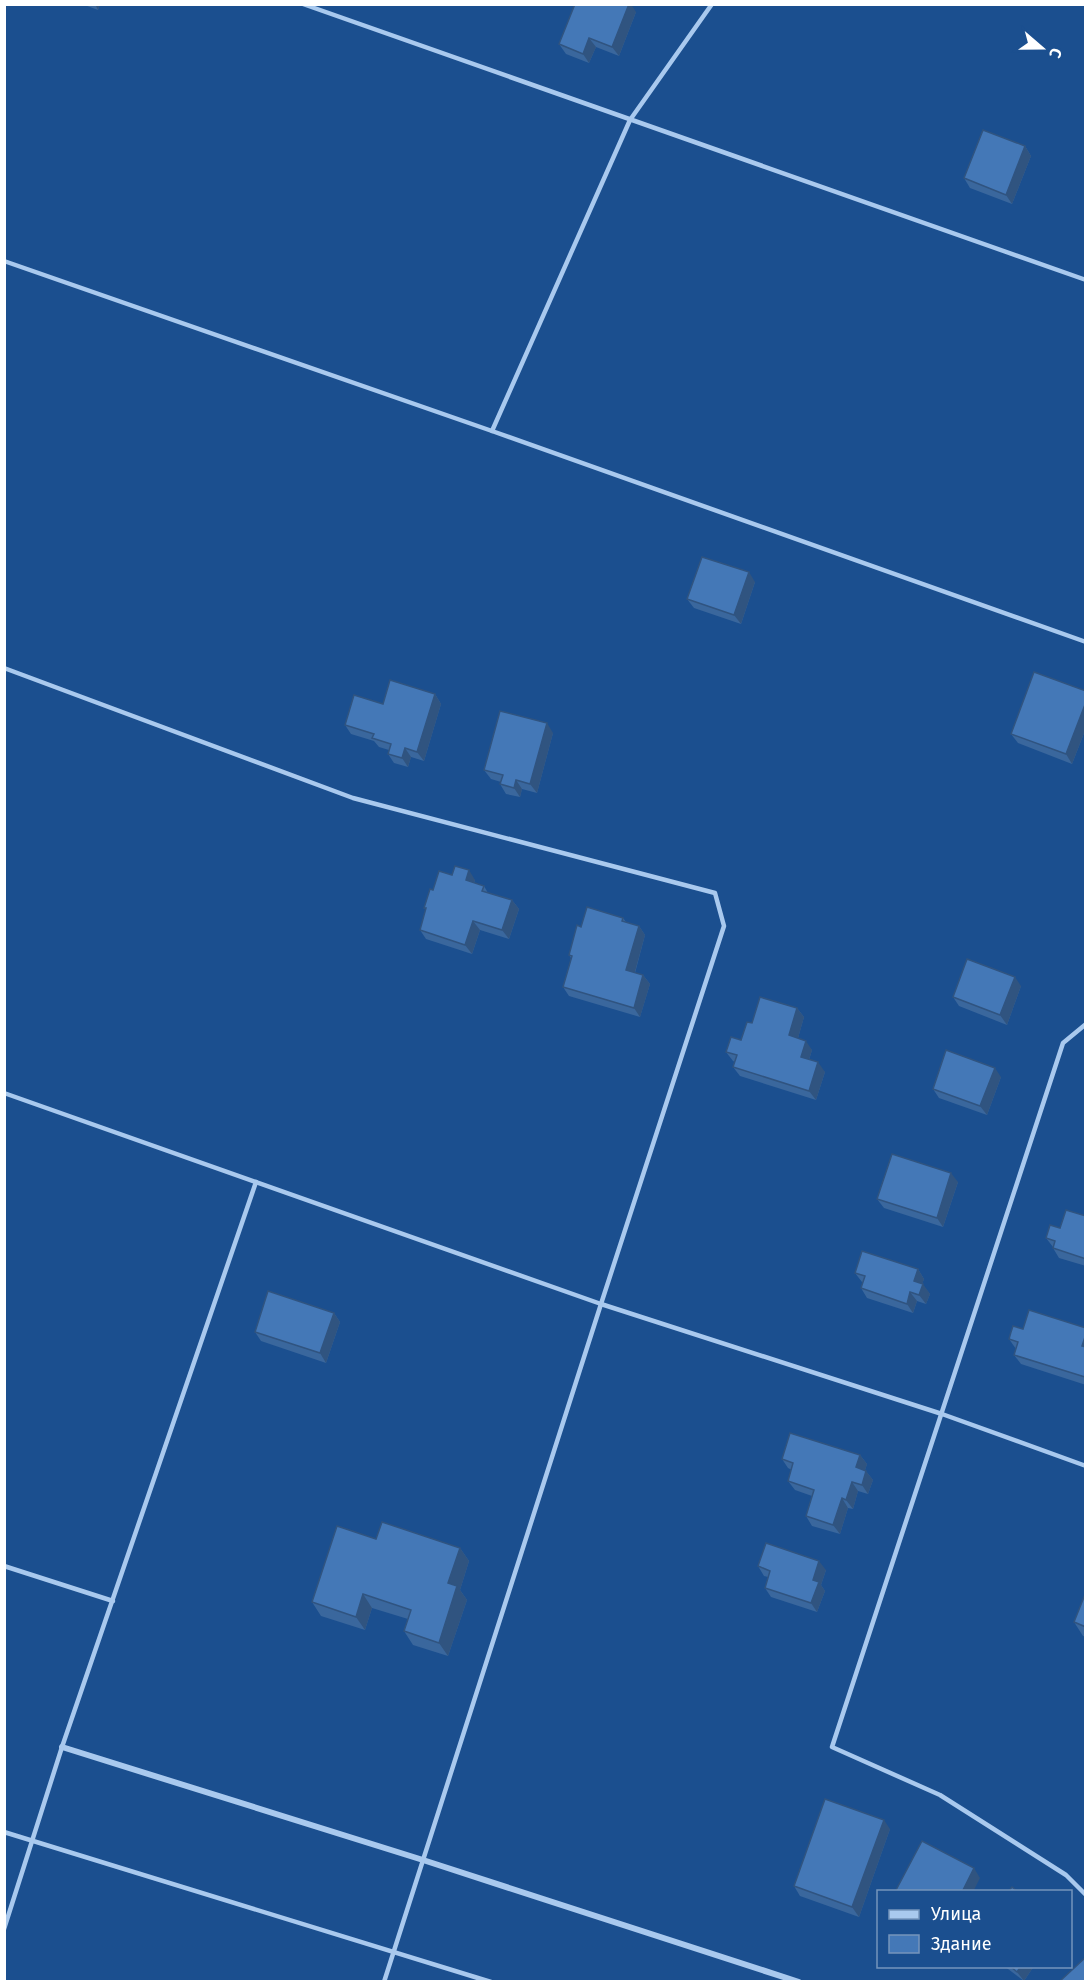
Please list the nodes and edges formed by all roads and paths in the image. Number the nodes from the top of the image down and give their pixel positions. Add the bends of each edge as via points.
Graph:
1 (303, 4) edge
2 (712, 4) edge
3 (630, 120) junction
4 (4, 261) edge
5 (1086, 280) edge
6 (492, 431) junction
7 (1086, 642) edge
8 (4, 668) edge
9 (1086, 1024) edge
10 (4, 1093) edge
11 (256, 1182) junction
12 (601, 1304) junction
13 (942, 1414) junction
14 (1086, 1466) edge
15 (4, 1566) edge
16 (112, 1601) junction
17 (62, 1747) junction
18 (4, 1832) edge
19 (32, 1840) junction
20 (423, 1860) junction
21 (1086, 1896) edge
22 (4, 1929) edge
23 (394, 1951) junction
24 (384, 1982) edge
25 (490, 1982) edge
26 (799, 1982) edge

1 - 3 lane
2 - 3 lane
3 - 5 lane
3 - 6 lane
4 - 6 lane
6 - 7 lane
8 - 12 lane via 353,798 715,893 724,926
9 - 13 lane via 1063,1044
10 - 11 lane
11 - 12 lane
11 - 16 lane
12 - 13 lane
12 - 20 lane
13 - 14 lane
13 - 21 lane via 832,1747 940,1795 1066,1875
15 - 16 lane
16 - 17 lane
17 - 19 lane
17 - 20 street
18 - 19 lane
19 - 22 lane
19 - 23 lane
20 - 23 lane
20 - 26 street
23 - 24 lane
23 - 25 lane

